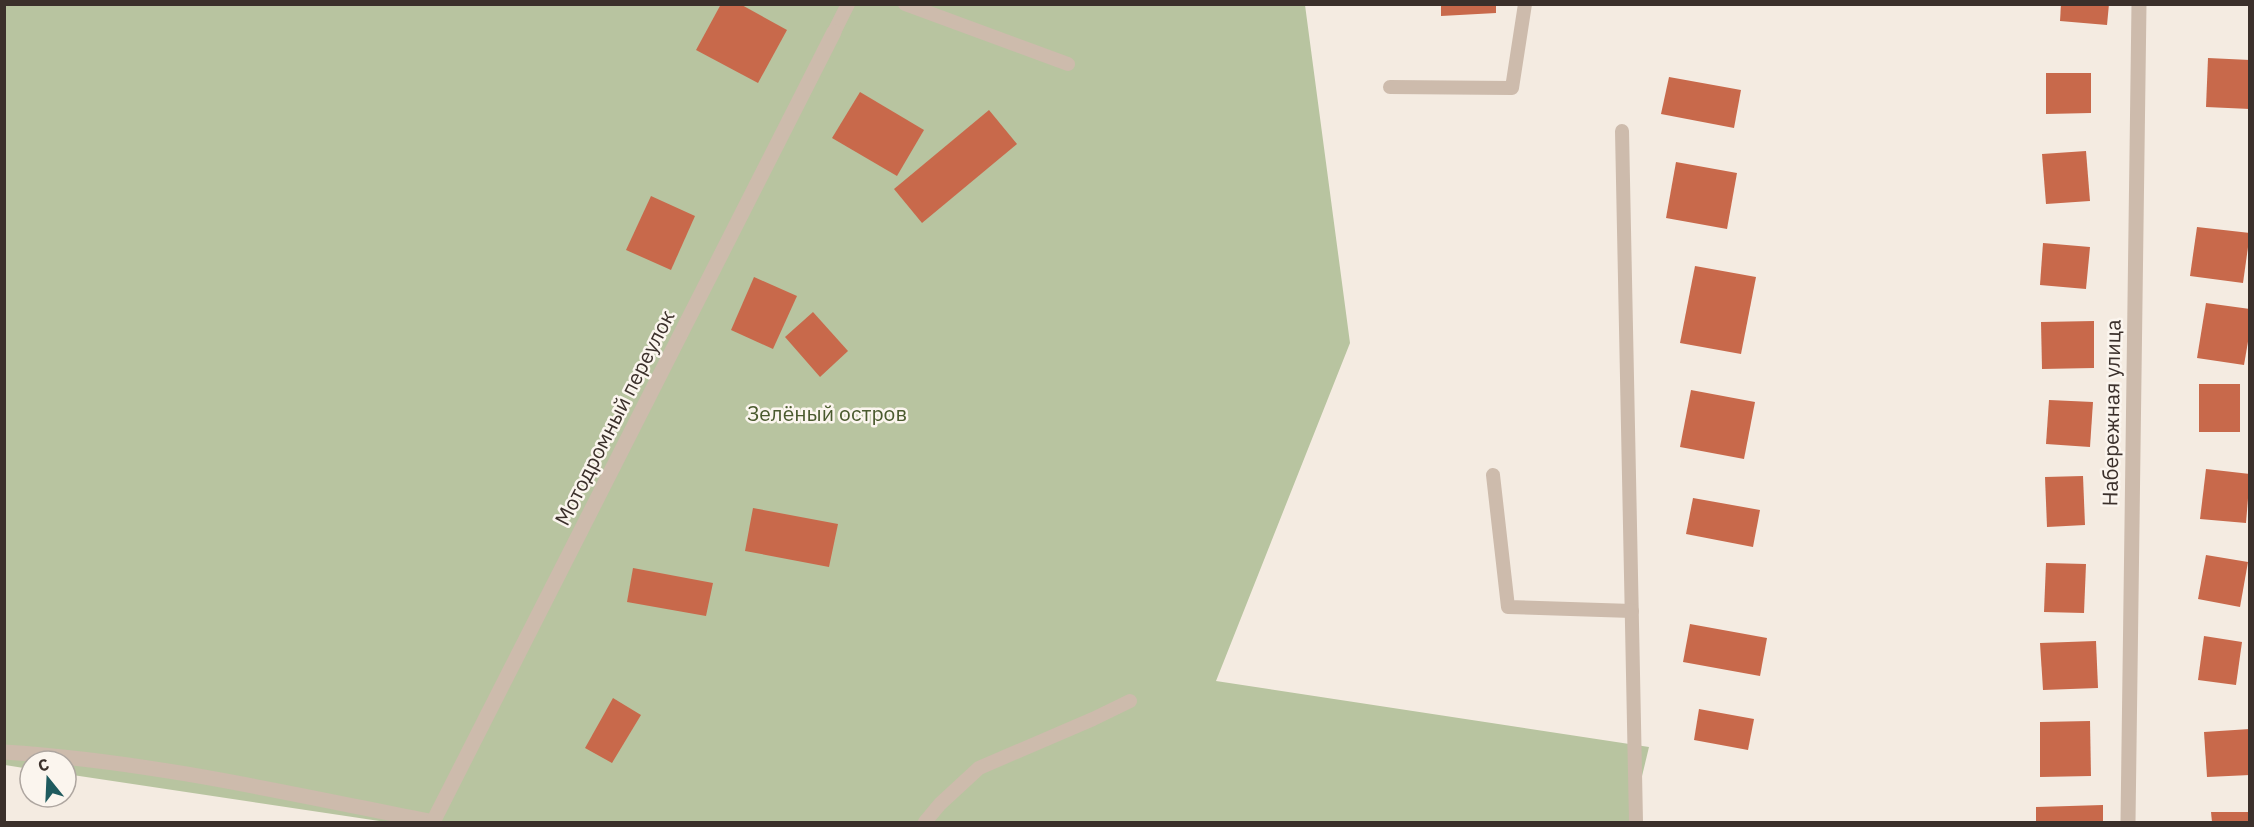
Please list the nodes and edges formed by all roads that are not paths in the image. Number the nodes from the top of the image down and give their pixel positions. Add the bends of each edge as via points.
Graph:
1 (848, 4) edge
2 (905, 4) edge
3 (1525, 4) edge
4 (2139, 4) edge
5 (834, 32) joint
6 (1068, 64) dead end
7 (1390, 87) dead end
8 (1622, 130) dead end
9 (1493, 475) dead end
10 (1632, 611) junction
11 (1130, 701) dead end
12 (4, 752) edge
13 (433, 822) edge
14 (924, 822) edge
15 (1636, 822) edge
16 (2128, 822) edge

1 - 5 lane
2 - 6 lane
3 - 7 lane via 1512,88
4 - 16 street, Набережная улица
5 - 13 street, Мотодромный переулок
8 - 10 lane
9 - 10 lane via 1508,607
10 - 15 lane
11 - 14 lane via 979,768
12 - 13 street via 60,755 258,787

